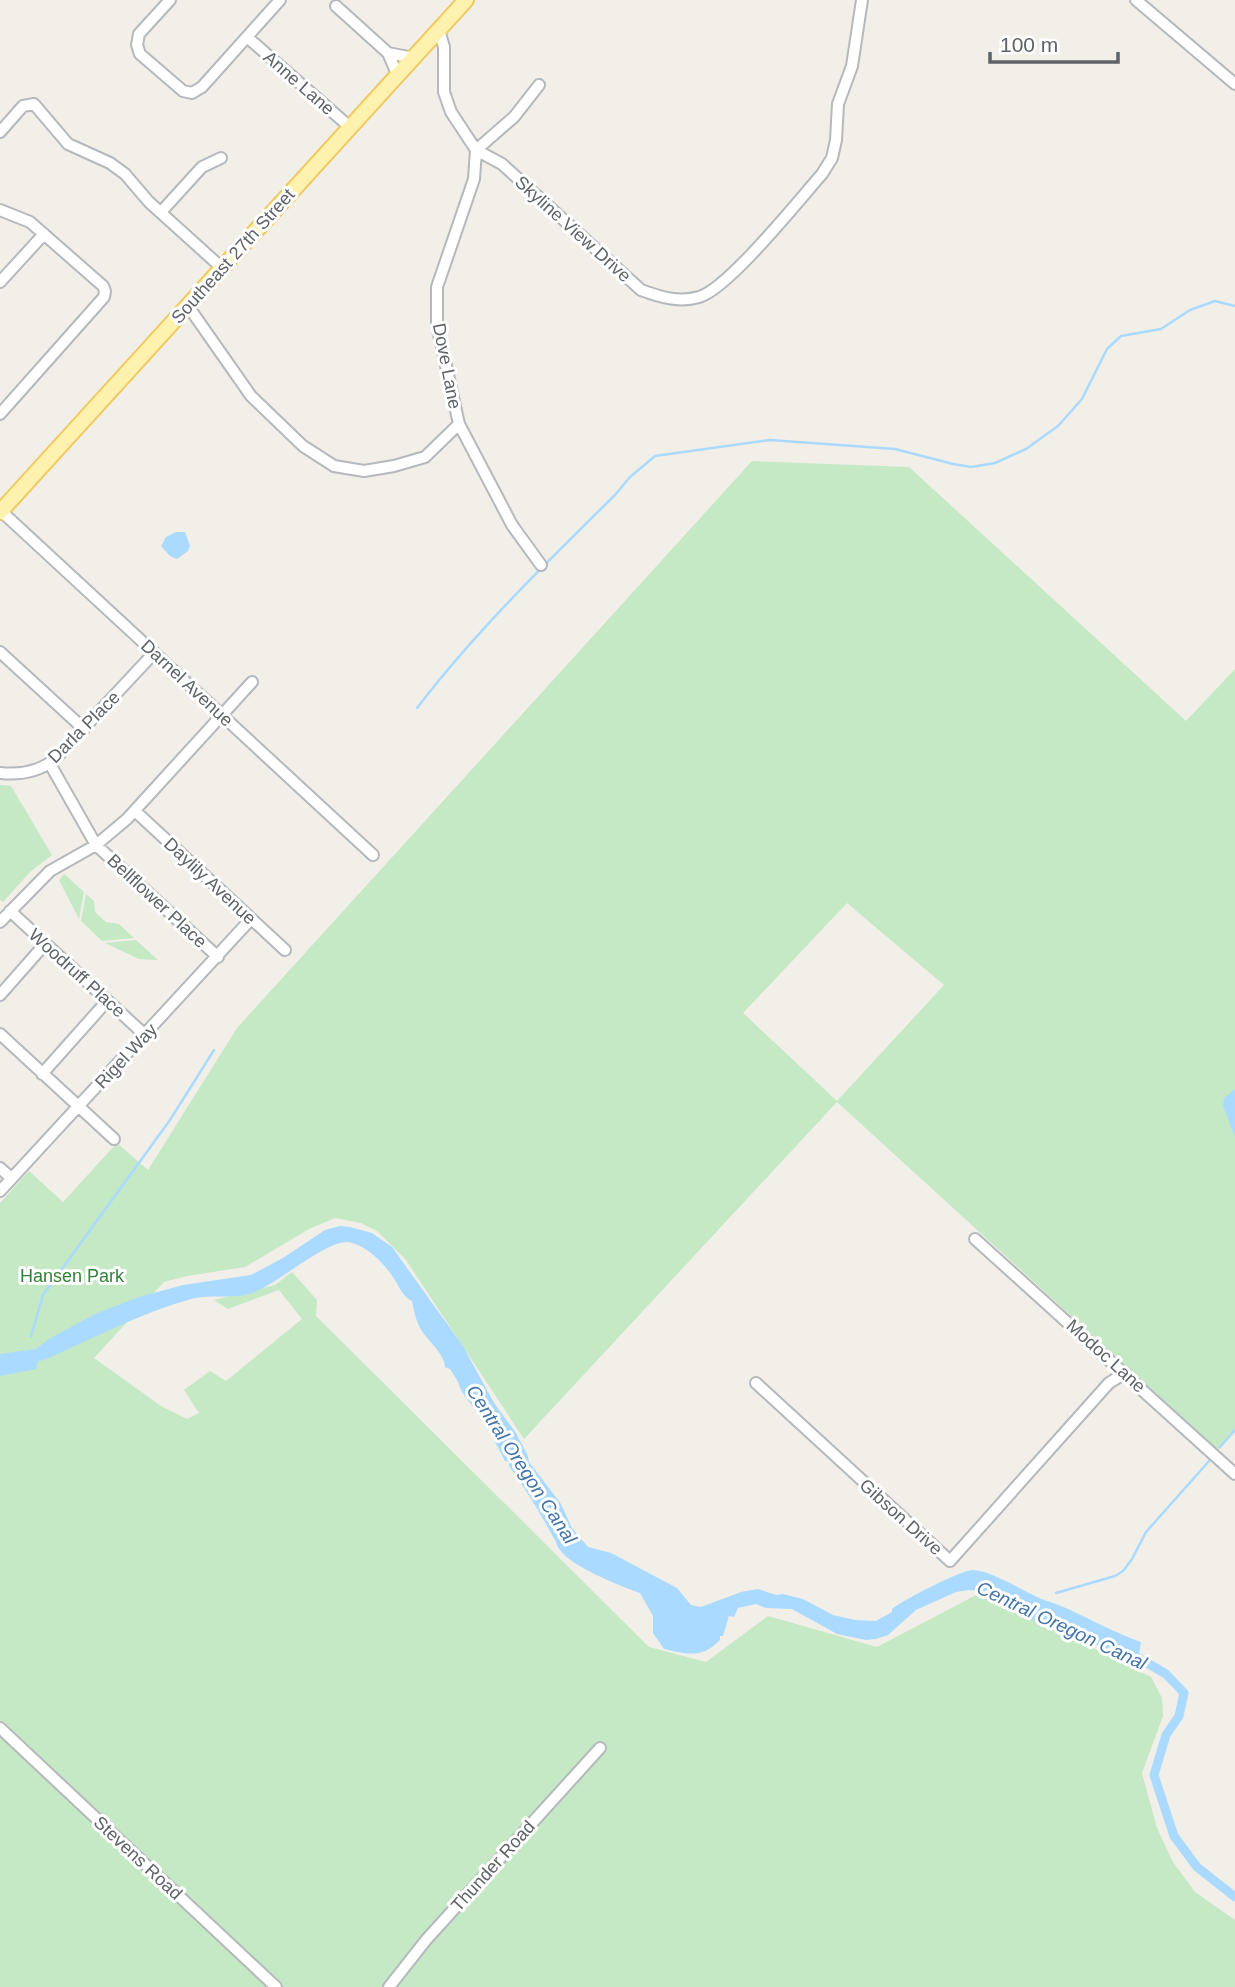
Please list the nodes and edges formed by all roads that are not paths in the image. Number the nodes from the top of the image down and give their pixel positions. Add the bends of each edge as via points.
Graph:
1 (170, 0) edge
2 (280, 0) edge
3 (466, 0) edge
4 (862, 0) edge
5 (1136, 0) edge
6 (336, 6) dead end
7 (439, 30) junction
8 (247, 37) junction
9 (388, 53) junction
10 (414, 58) junction
11 (398, 76) junction
12 (1235, 83) edge
13 (540, 85) dead end
14 (351, 128) junction
15 (0, 132) edge
16 (475, 150) junction
17 (221, 158) dead end
18 (0, 210) edge
19 (160, 212) junction
20 (44, 234) junction
21 (222, 268) junction
22 (0, 282) edge
23 (188, 306) junction
24 (2, 407) edge
25 (459, 424) junction
26 (1, 512) edge
27 (541, 565) dead end
28 (0, 652) edge
29 (154, 653) junction
30 (252, 682) dead end
31 (222, 716) junction
32 (84, 729) junction
33 (50, 764) junction
34 (0, 773) edge
35 (135, 811) junction
36 (96, 845) junction
37 (373, 855) dead end
38 (10, 911) junction
39 (251, 919) junction
40 (0, 922) edge
41 (45, 944) junction
42 (285, 950) dead end
43 (218, 957) junction
44 (0, 995) edge
45 (107, 1001) junction
46 (0, 1034) edge
47 (145, 1035) junction
48 (42, 1073) junction
49 (78, 1107) junction
50 (114, 1139) dead end
51 (0, 1168) edge
52 (12, 1178) junction
53 (0, 1191) edge
54 (975, 1239) dead end
55 (1125, 1373) junction
56 (756, 1383) dead end
57 (1235, 1475) edge
58 (0, 1728) edge
59 (600, 1748) dead end
60 (276, 1987) edge
61 (388, 1987) edge

1 - 8 street via 139,34 137,45 140,54 183,91 192,93 202,87
2 - 8 street
3 - 7 main road, Southeast 27th Street
4 - 16 street, Skyline View Drive via 852,66 838,104 832,158 732,275 702,297 682,300 641,290 502,164
5 - 12 street
6 - 9 street
7 - 10 main road, Southeast 27th Street
7 - 16 street, Skyline View Drive via 444,47 444,92 451,113
8 - 14 street, Anne Lane
9 - 10 street
9 - 11 street
10 - 11 main road, Southeast 27th Street
11 - 14 main road, Southeast 27th Street
13 - 16 street via 514,117
14 - 21 main road, Southeast 27th Street
15 - 19 street via 23,106 34,104 68,144 125,174
16 - 25 street, Dove Lane via 474,178 437,287 437,325
17 - 19 street via 202,167
18 - 20 street via 30,222
19 - 21 street
20 - 22 street
20 - 24 street via 103,286 104,297
21 - 23 main road, Southeast 27th Street
23 - 25 street via 251,396 303,446 334,466 364,471 425,457
23 - 26 main road, Southeast 27th Street
25 - 27 street, Dove Lane via 512,525
26 - 29 street, Darnel Avenue
28 - 32 street
29 - 31 street, Darnel Avenue
29 - 32 street, Darla Place
30 - 31 street
31 - 35 street
31 - 37 street, Darnel Avenue
32 - 33 street, Darla Place
33 - 34 street, Darla Place via 23,774
33 - 36 street, Bellflower Place
35 - 36 street
35 - 39 street, Daylily Avenue
36 - 38 street via 50,871
36 - 43 street, Bellflower Place
38 - 40 street
38 - 41 street, Woodruff Place
39 - 42 street, Daylily Avenue
39 - 43 street, Rigel Way
41 - 44 street
41 - 45 street, Woodruff Place
43 - 47 street, Rigel Way
45 - 47 street, Woodruff Place
45 - 48 street
46 - 48 street
47 - 49 street, Rigel Way
48 - 49 street
49 - 50 street
49 - 52 street, Rigel Way
51 - 52 street
52 - 53 street, Rigel Way
54 - 55 street, Modoc Lane
55 - 56 street, Gibson Drive via 1109,1383 950,1561
55 - 57 street, Modoc Lane
58 - 60 street, Stevens Road
59 - 61 street, Thunder Road

